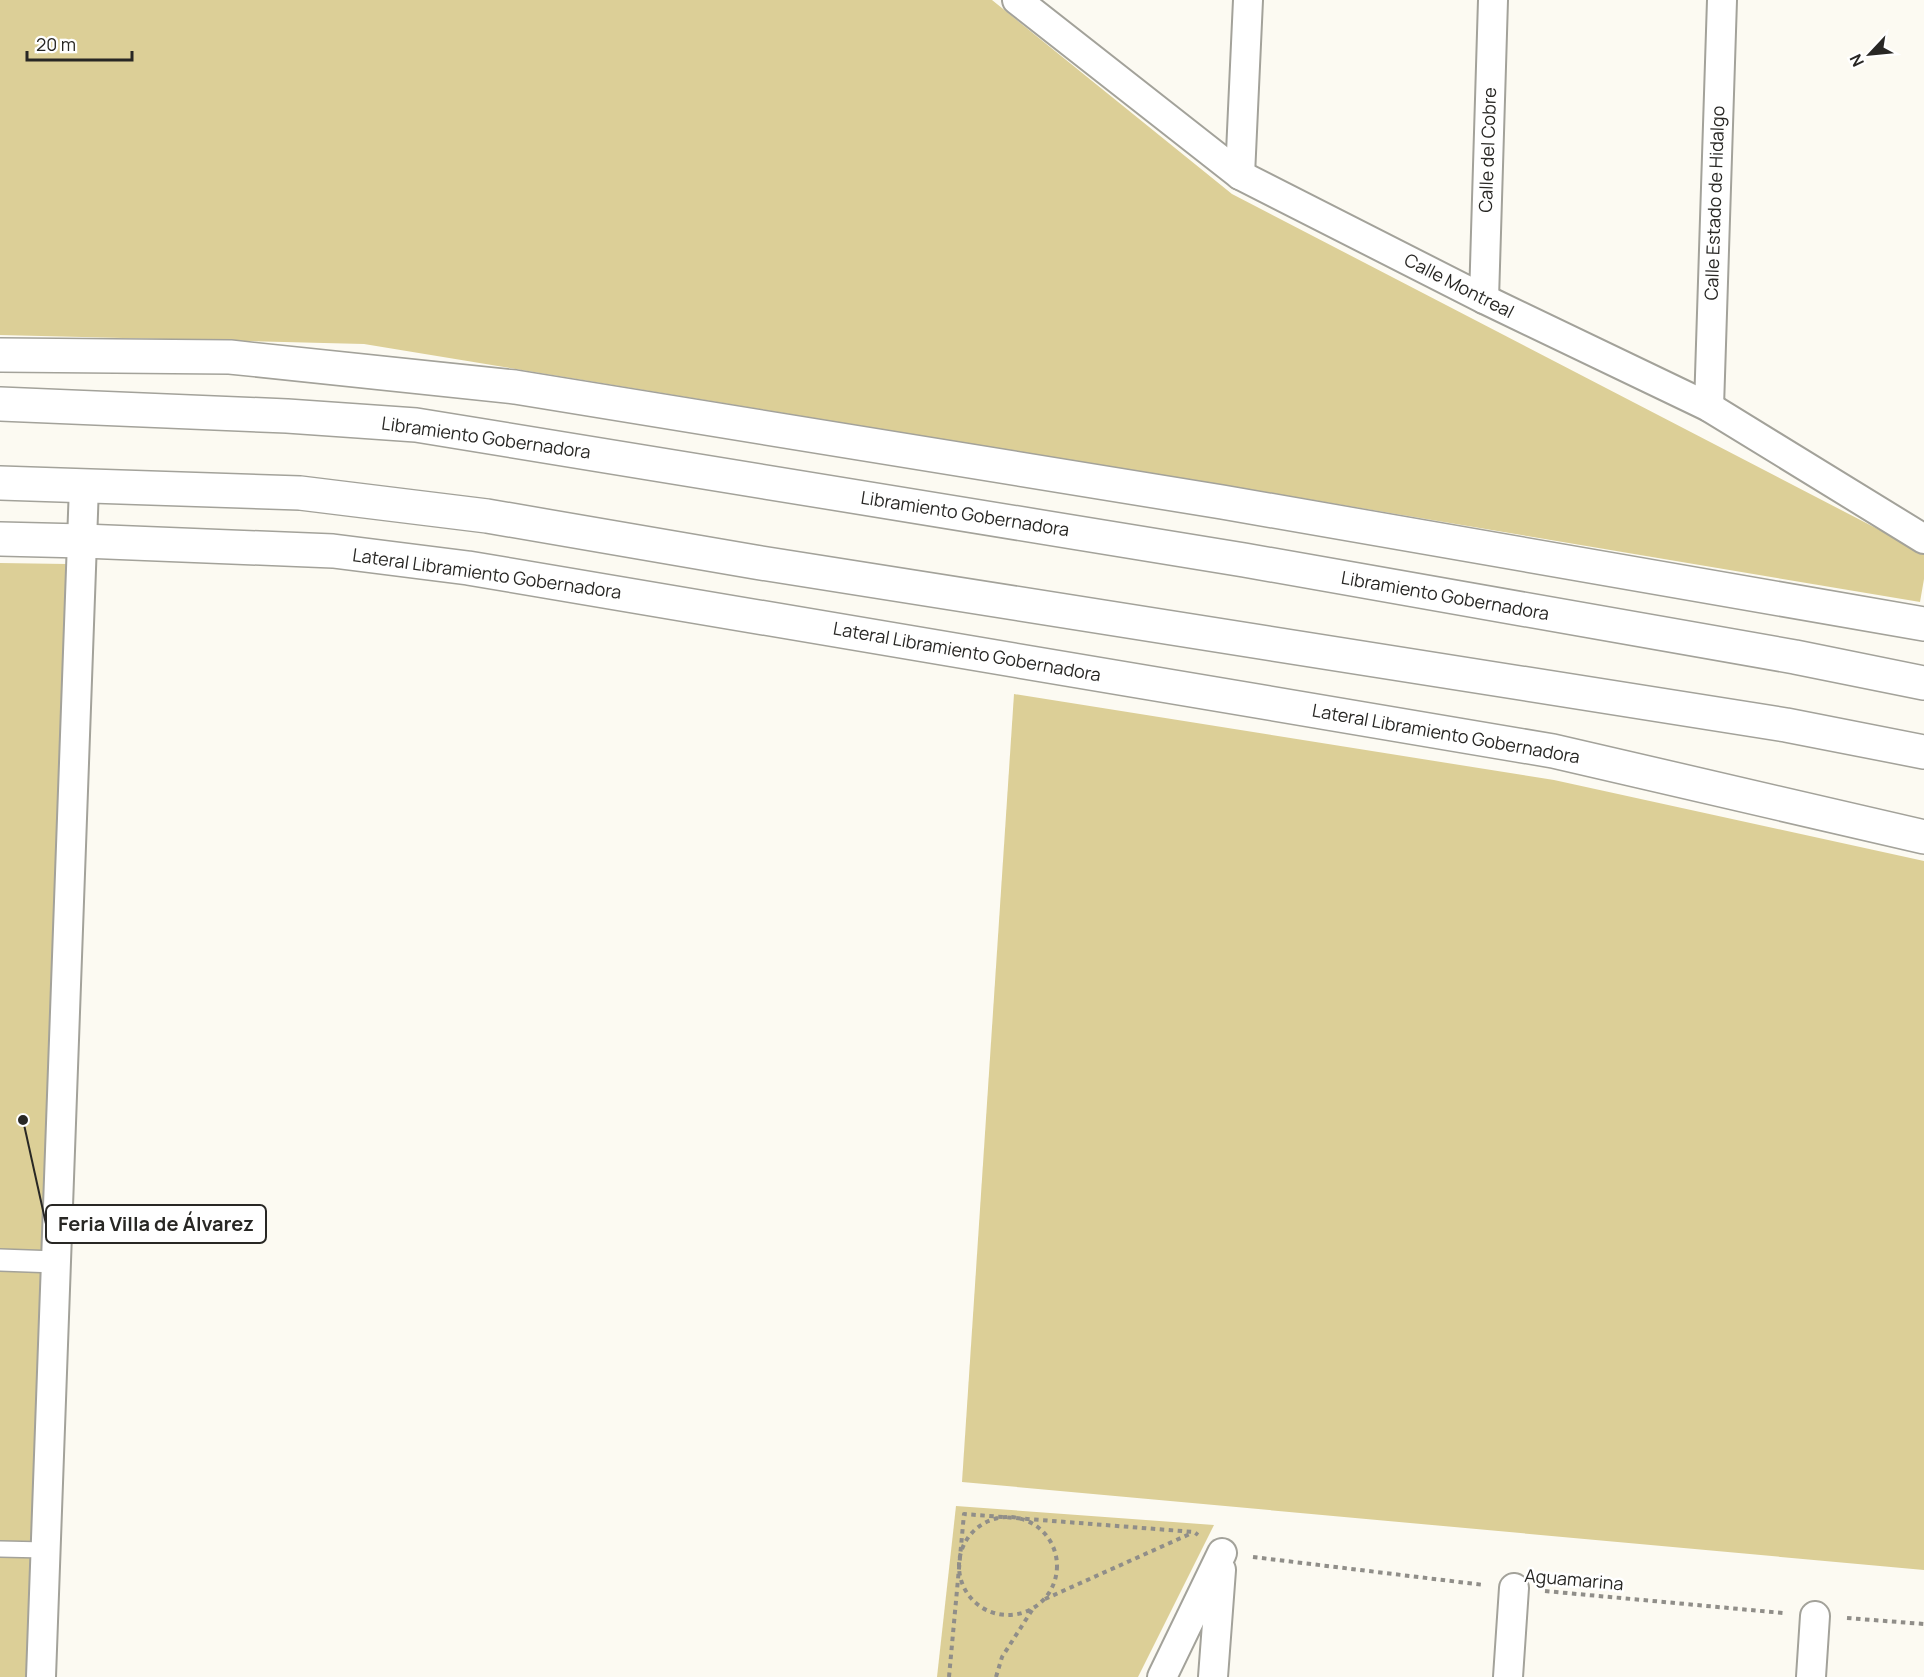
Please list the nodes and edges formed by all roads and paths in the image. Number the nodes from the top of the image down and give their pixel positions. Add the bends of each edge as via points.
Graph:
1 (1017, 0) edge
2 (1248, 0) edge
3 (1493, 0) edge
4 (1722, 0) edge
5 (1240, 175) junction
6 (1484, 299) junction
7 (0, 354) edge
8 (0, 404) edge
9 (1709, 407) junction
10 (0, 483) edge
11 (84, 486) junction
12 (1924, 538) edge
13 (0, 539) edge
14 (82, 541) junction
15 (1924, 624) edge
16 (1924, 683) edge
17 (1924, 753) edge
18 (1924, 837) edge
19 (0, 1260) edge
20 (56, 1262) junction
21 (1017, 1518) junction
22 (1194, 1532) junction
23 (0, 1549) edge
24 (45, 1550) junction
25 (1222, 1553) junction
26 (958, 1566) junction
27 (1514, 1588) junction
28 (1045, 1599) junction
29 (1035, 1607) junction
30 (1815, 1616) junction
31 (1924, 1624) edge
32 (40, 1677) edge
33 (949, 1677) edge
34 (996, 1677) edge
35 (1162, 1677) edge
36 (1213, 1677) edge
37 (1508, 1677) edge
38 (1811, 1677) edge

1 - 5 street, Calle Montreal
2 - 5 street
3 - 6 street, Calle del Cobre
4 - 9 street, Calle Estado de Hidalgo
5 - 6 street, Calle Montreal
6 - 9 street, Calle Montreal
7 - 15 main road via 230,357 516,387 1234,504
8 - 16 main road, Libramiento Gobernadora via 416,425 1244,560
9 - 12 street, Calle Montreal
10 - 11 main road
11 - 14 street
11 - 17 main road via 300,493 487,516 1786,725
13 - 14 main road, Lateral Libramiento Gobernadora
14 - 18 main road, Lateral Libramiento Gobernadora via 333,551 468,568 1553,751
14 - 20 street
19 - 20 street
20 - 24 street
21 - 22 path
21 - 26 path via 1002,1517 976,1528 967,1539
21 - 26 path via 964,1514
21 - 28 path via 1030,1523 1051,1543 1056,1572
22 - 25 path
22 - 28 path
23 - 24 lane
24 - 32 street
25 - 27 path, Aguamarina
25 - 35 street
25 - 36 street
26 - 29 path via 961,1581 978,1605 1006,1615
26 - 33 path
27 - 30 path, Aguamarina
27 - 37 street
28 - 29 path
29 - 34 path via 1002,1657
30 - 31 path, Aguamarina
30 - 38 street

